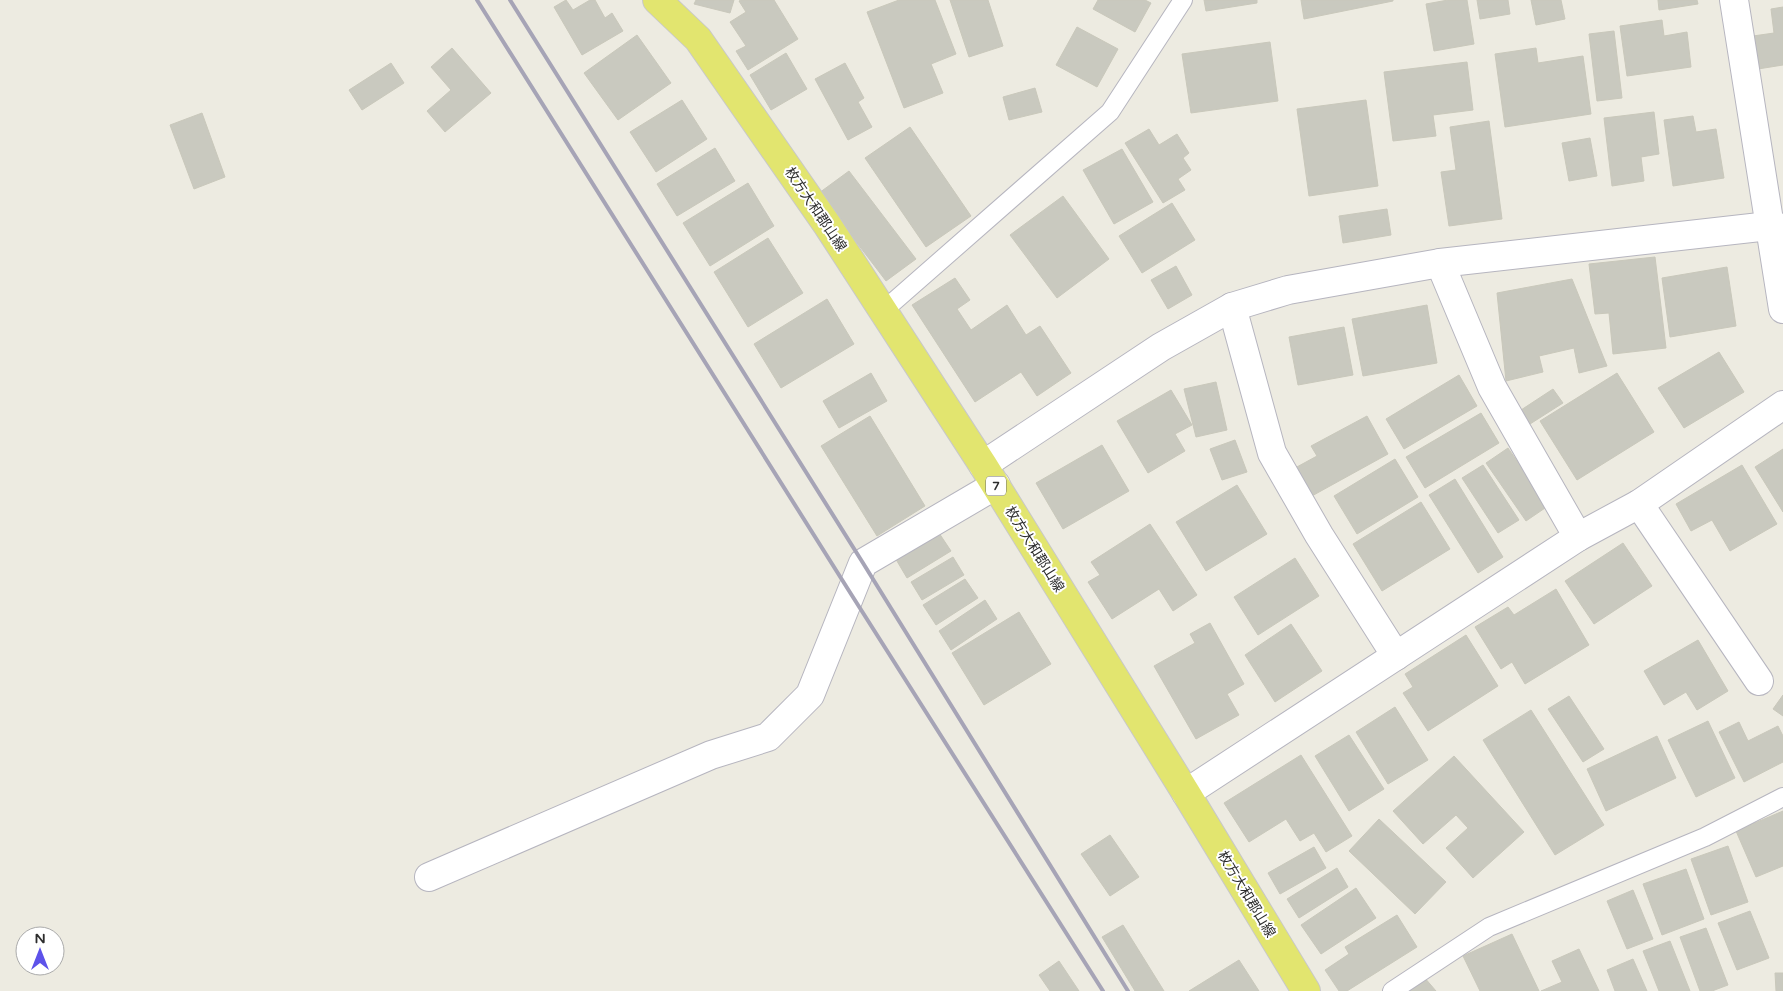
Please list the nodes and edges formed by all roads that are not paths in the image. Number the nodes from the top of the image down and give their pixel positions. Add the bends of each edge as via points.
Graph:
1 (657, 0) edge
2 (1183, 0) edge
3 (1734, 0) edge
4 (1776, 227) edge
5 (1440, 263) junction
6 (1232, 307) junction
7 (1783, 309) edge
8 (883, 311) junction
9 (1783, 406) edge
10 (989, 475) junction
11 (1638, 504) junction
12 (1578, 538) junction
13 (1396, 656) junction
14 (1759, 681) dead end
15 (1186, 793) junction
16 (1783, 796) edge
17 (429, 876) dead end
18 (1306, 991) edge
19 (1392, 991) edge

1 - 8 main road, 枚方大和郡山線 / 7 via 698,39
2 - 8 lane via 1110,112
3 - 4 street
4 - 5 street
4 - 7 street
5 - 6 street via 1288,290
5 - 12 street via 1492,387
6 - 10 street via 1161,347
6 - 13 street via 1272,453 1319,535
8 - 10 main road, 枚方大和郡山線 / 7
9 - 11 street
10 - 15 main road, 枚方大和郡山線 / 7
10 - 17 street via 863,563 810,695 768,737 711,755
11 - 12 street
11 - 14 street
12 - 13 street
13 - 15 street
15 - 18 main road, 枚方大和郡山線 / 7
16 - 19 lane via 1705,837 1489,927

